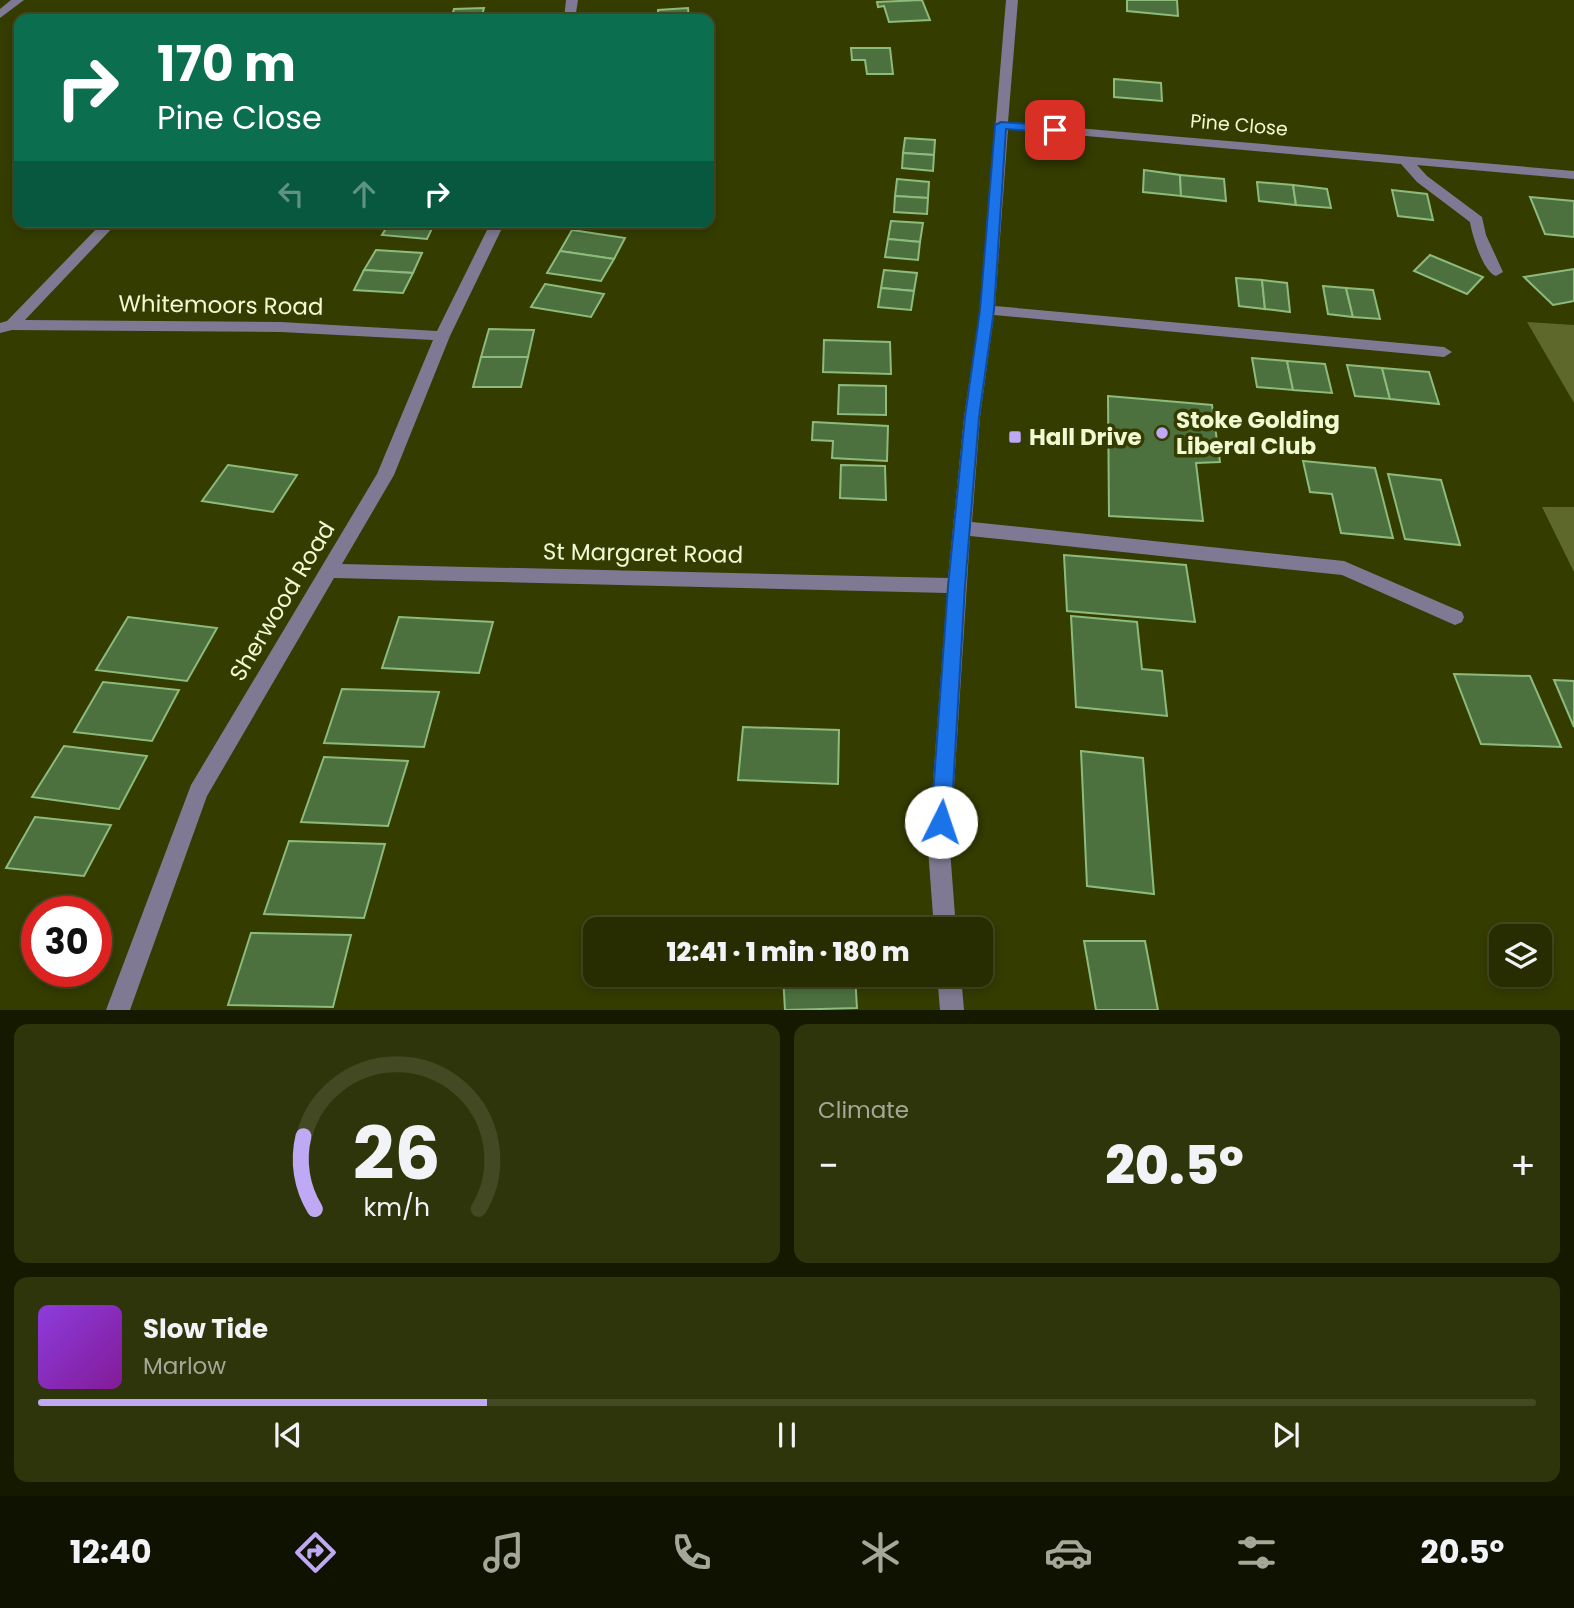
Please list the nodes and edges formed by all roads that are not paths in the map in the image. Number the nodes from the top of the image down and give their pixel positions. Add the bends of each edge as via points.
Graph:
1 (19, 0) edge
2 (1012, 0) edge
3 (0, 15) edge
4 (1001, 125) junction
5 (1403, 158) junction
6 (1574, 174) edge
7 (105, 228) edge
8 (495, 228) edge
9 (1496, 272) dead end
10 (987, 310) junction
11 (6, 327) edge
12 (442, 336) junction
13 (1444, 352) dead end
14 (963, 528) junction
15 (328, 570) junction
16 (957, 586) junction
17 (1455, 617) dead end
18 (945, 917) edge
19 (950, 987) edge
20 (118, 1010) edge
21 (952, 1010) edge

1 - 3 street
2 - 4 street
4 - 5 street, Pine Close
4 - 10 street
5 - 6 street, Pine Close
5 - 9 street via 1422,179 1477,220
7 - 11 street
8 - 12 street, Sherwood Road
10 - 13 street
10 - 14 street
11 - 12 street, Whitemoors Road via 363,330
12 - 15 street, Sherwood Road via 385,475
14 - 16 street
14 - 17 street via 1344,568
15 - 16 street, St Margaret Road
15 - 20 street, Sherwood Road via 198,792
16 - 18 street via 939,849
19 - 21 street

